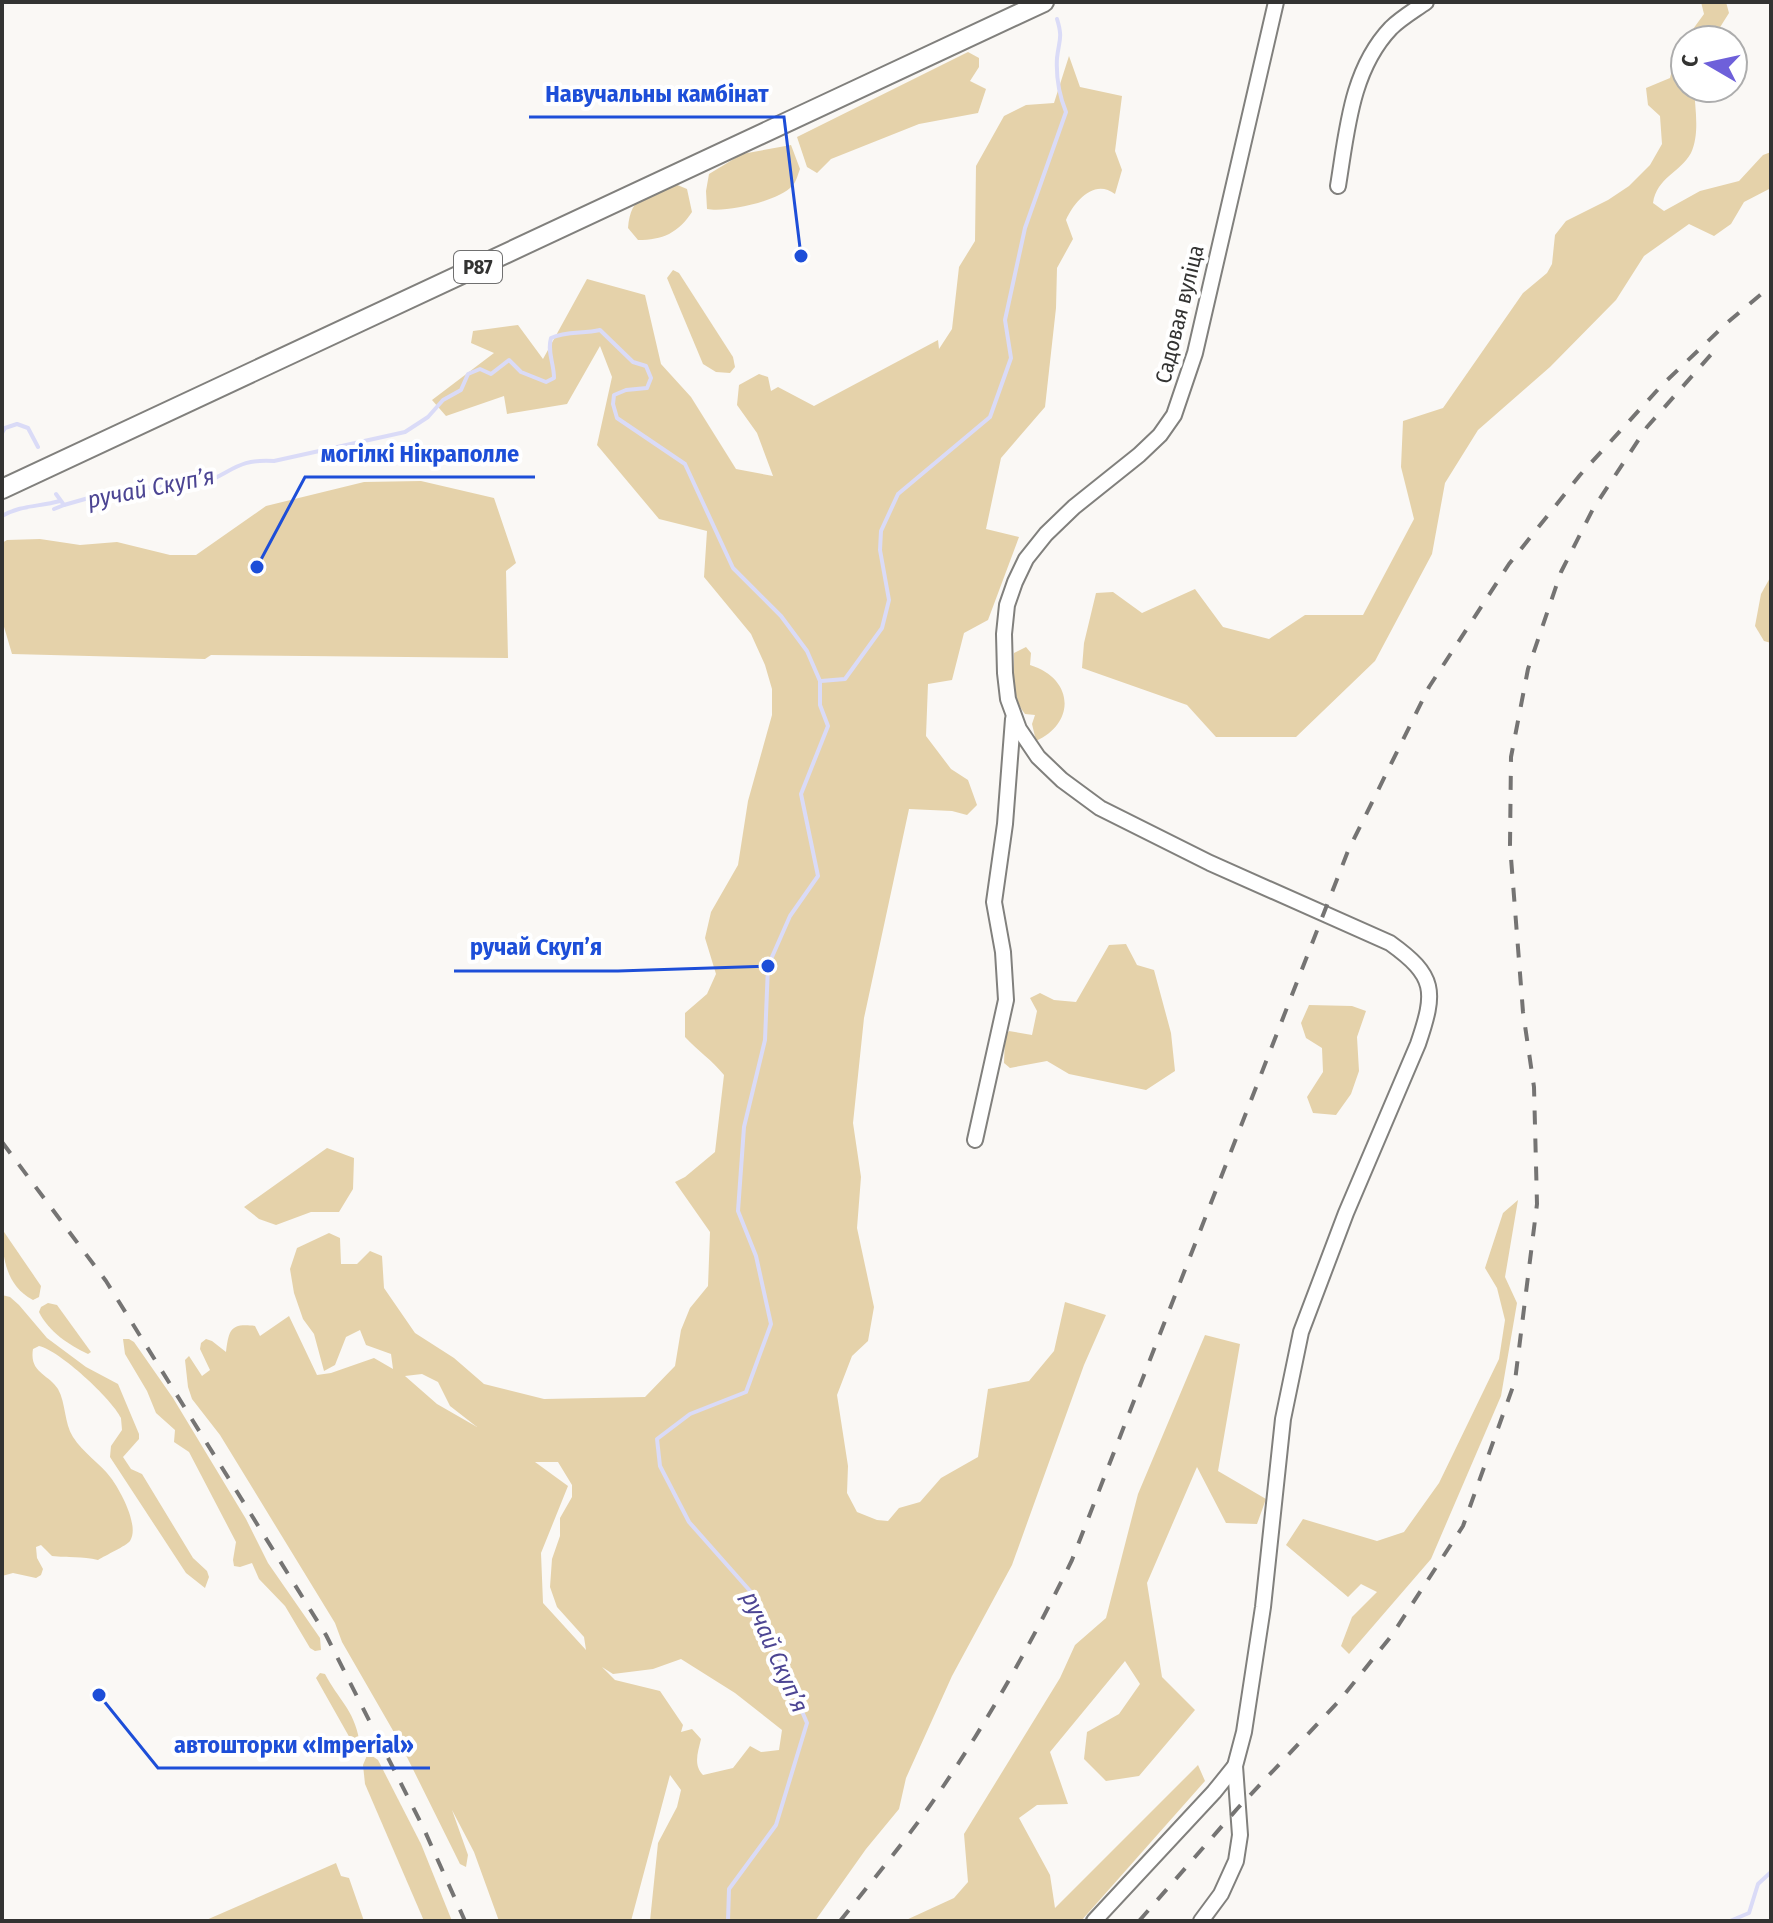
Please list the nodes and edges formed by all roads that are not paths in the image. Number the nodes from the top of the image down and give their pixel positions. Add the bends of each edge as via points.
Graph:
1 (1044, 2) edge
2 (1276, 2) edge
3 (1426, 2) edge
4 (1338, 186) dead end
5 (2, 489) edge
6 (1013, 718) junction
7 (975, 1140) dead end
8 (1235, 1766) junction
9 (1094, 1921) edge
10 (1201, 1921) edge

1 - 5 main road, Р87
2 - 6 street, Садовая вуліца via 1195,353 1174,415 1139,455 1046,534 1020,571 1007,605 1004,634
3 - 4 street via 1392,26 1363,73 1351,104
6 - 7 street, Садовая вуліца via 994,902 1006,1000
6 - 8 street, Садовая вуліца via 1038,757 1100,808 1390,943 1427,977 1426,1019 1301,1332 1283,1419 1263,1607
8 - 9 street
8 - 10 street via 1240,1835 1236,1861

